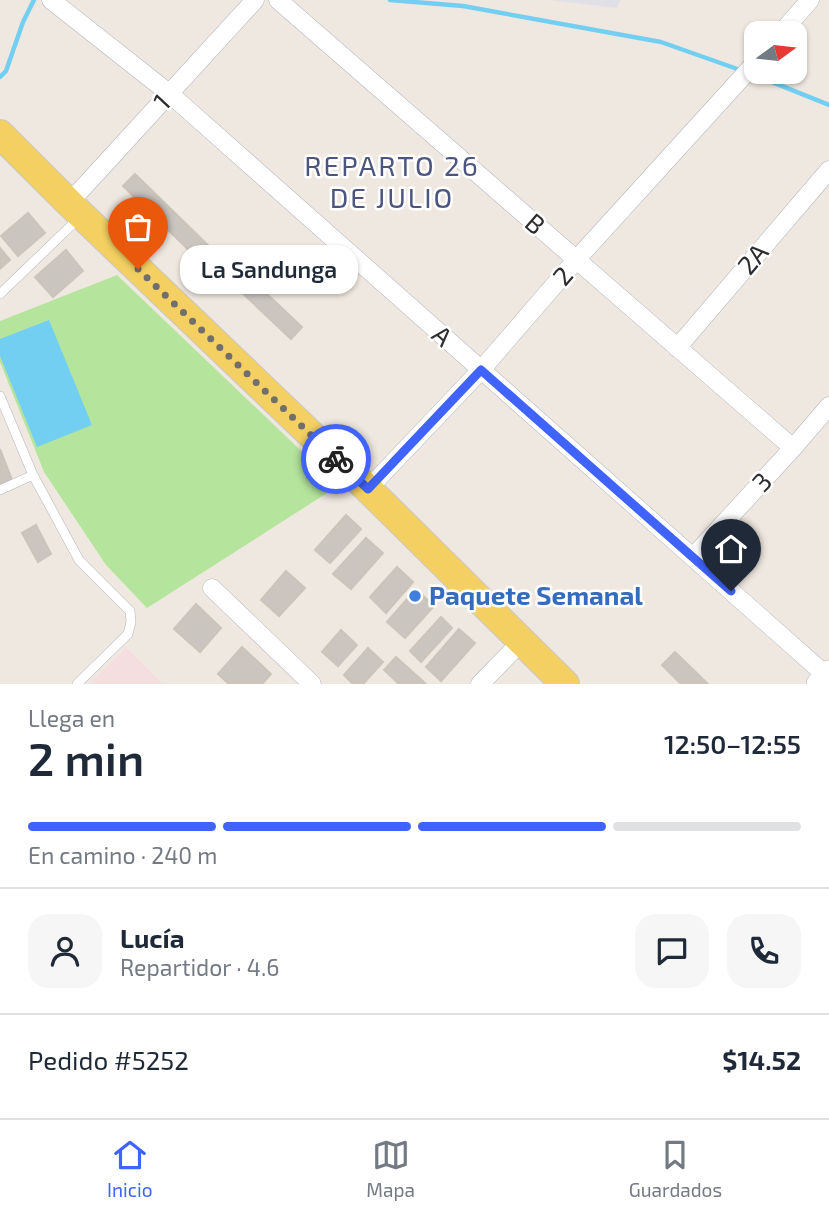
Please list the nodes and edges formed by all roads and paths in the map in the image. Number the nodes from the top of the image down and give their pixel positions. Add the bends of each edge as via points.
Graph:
1 (51, 0) edge
2 (255, 0) edge
3 (278, 0) edge
4 (810, 0) edge
5 (792, 21) edge
6 (744, 76) edge
7 (170, 94) junction
8 (0, 134) edge
9 (829, 170) edge
10 (75, 209) junction
11 (576, 260) junction
12 (0, 294) edge
13 (677, 348) junction
14 (481, 370) junction
15 (0, 396) edge
16 (829, 406) edge
17 (793, 448) junction
18 (33, 475) junction
19 (368, 489) junction
20 (0, 490) edge
21 (693, 557) junction
22 (212, 588) dead end
23 (522, 642) junction
24 (825, 678) edge
25 (77, 684) edge
26 (312, 684) edge
27 (480, 684) edge
28 (565, 684) edge

1 - 7 street, A
2 - 7 street, 1
3 - 11 street, B
4 - 5 street
6 - 11 street, 2
7 - 10 street, 1
7 - 14 street, A
8 - 10 main road
9 - 13 street, 2A
10 - 12 lane
10 - 19 main road
11 - 13 street, B
11 - 14 street, 2
13 - 17 street, B
14 - 19 street, 2
14 - 21 street, A
15 - 18 lane
16 - 17 street, 3
17 - 21 street, 3
18 - 20 lane
18 - 25 lane via 79,560 130,611 128,634
19 - 23 main road
21 - 24 street, A
22 - 26 street
23 - 27 street
23 - 28 main road

